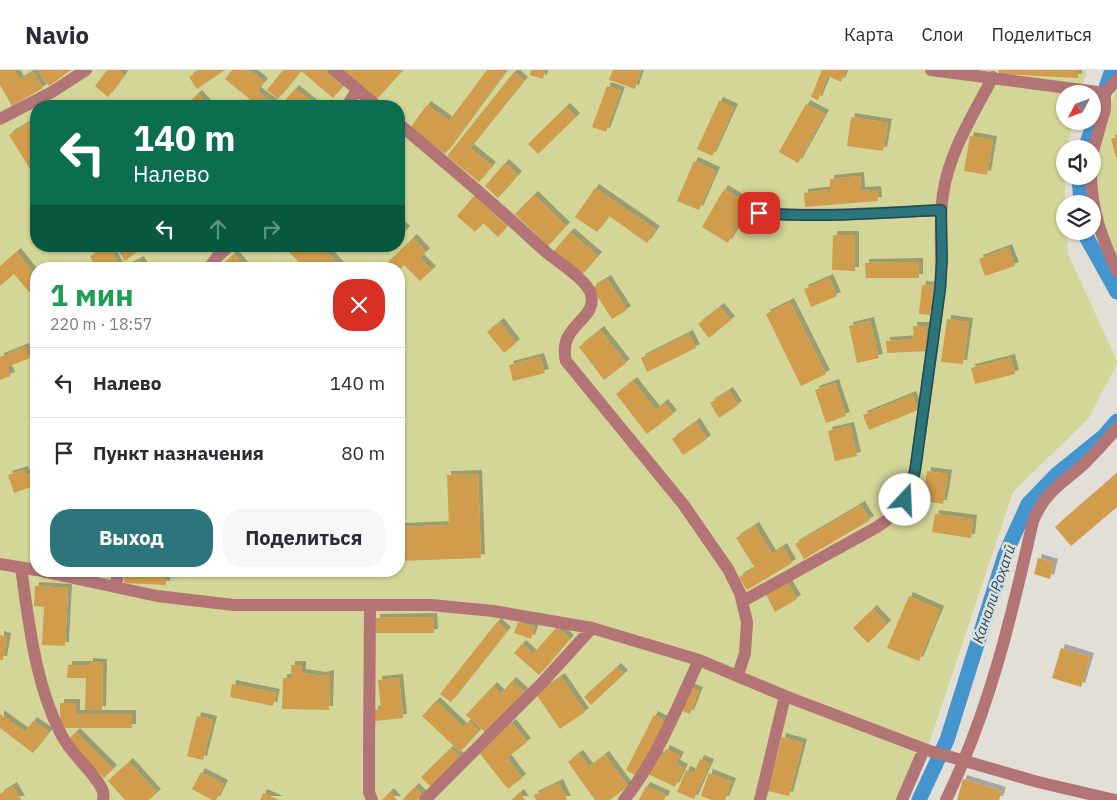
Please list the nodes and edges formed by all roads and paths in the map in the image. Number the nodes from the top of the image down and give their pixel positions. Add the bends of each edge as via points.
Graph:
1 (86, 70) edge
2 (334, 70) edge
3 (931, 70) edge
4 (993, 77) junction
5 (1117, 80) edge
6 (357, 90) junction
7 (1105, 92) junction
8 (37, 100) edge
9 (351, 100) edge
10 (370, 100) edge
11 (30, 103) edge
12 (0, 119) edge
13 (405, 129) edge
14 (1096, 140) edge
15 (1092, 185) edge
16 (941, 210) junction
17 (759, 213) dead end
18 (222, 252) edge
19 (213, 262) edge
20 (1117, 271) edge
21 (1117, 428) edge
22 (0, 564) edge
23 (21, 568) junction
24 (30, 569) edge
25 (69, 577) edge
26 (118, 577) edge
27 (115, 587) junction
28 (743, 601) junction
29 (370, 606) junction
30 (592, 628) junction
31 (698, 660) junction
32 (738, 675) junction
33 (785, 696) junction
34 (927, 750) junction
35 (961, 761) junction
36 (103, 800) edge
37 (372, 800) edge
38 (425, 800) edge
39 (624, 800) edge
40 (760, 800) edge
41 (902, 800) edge
42 (946, 800) edge
43 (1116, 800) edge

1 - 8 street
2 - 6 street
3 - 4 street
4 - 7 street
4 - 16 street via 954,157 945,183
5 - 7 street
6 - 9 street
6 - 10 street
7 - 14 street via 1105,109
11 - 12 street
13 - 28 street via 586,286 591,304 588,313 567,337 566,361 683,504 728,569
15 - 20 street via 1095,218
16 - 17 street
16 - 28 street via 940,290 915,471 905,500 877,527
18 - 19 street
21 - 35 street via 1084,463 1056,485 1039,506 993,678
22 - 23 street
23 - 24 street
23 - 36 street via 40,674 53,717 71,751 102,788
25 - 27 street
26 - 27 street
27 - 29 street via 157,596 234,605
28 - 32 street via 747,622 745,653
29 - 30 street via 431,605 493,611
29 - 37 street via 369,792
30 - 31 street
30 - 38 street
31 - 32 street
31 - 39 street via 645,771
32 - 33 street
33 - 34 street
33 - 40 street
34 - 35 street
34 - 41 street
35 - 42 street
35 - 43 street

